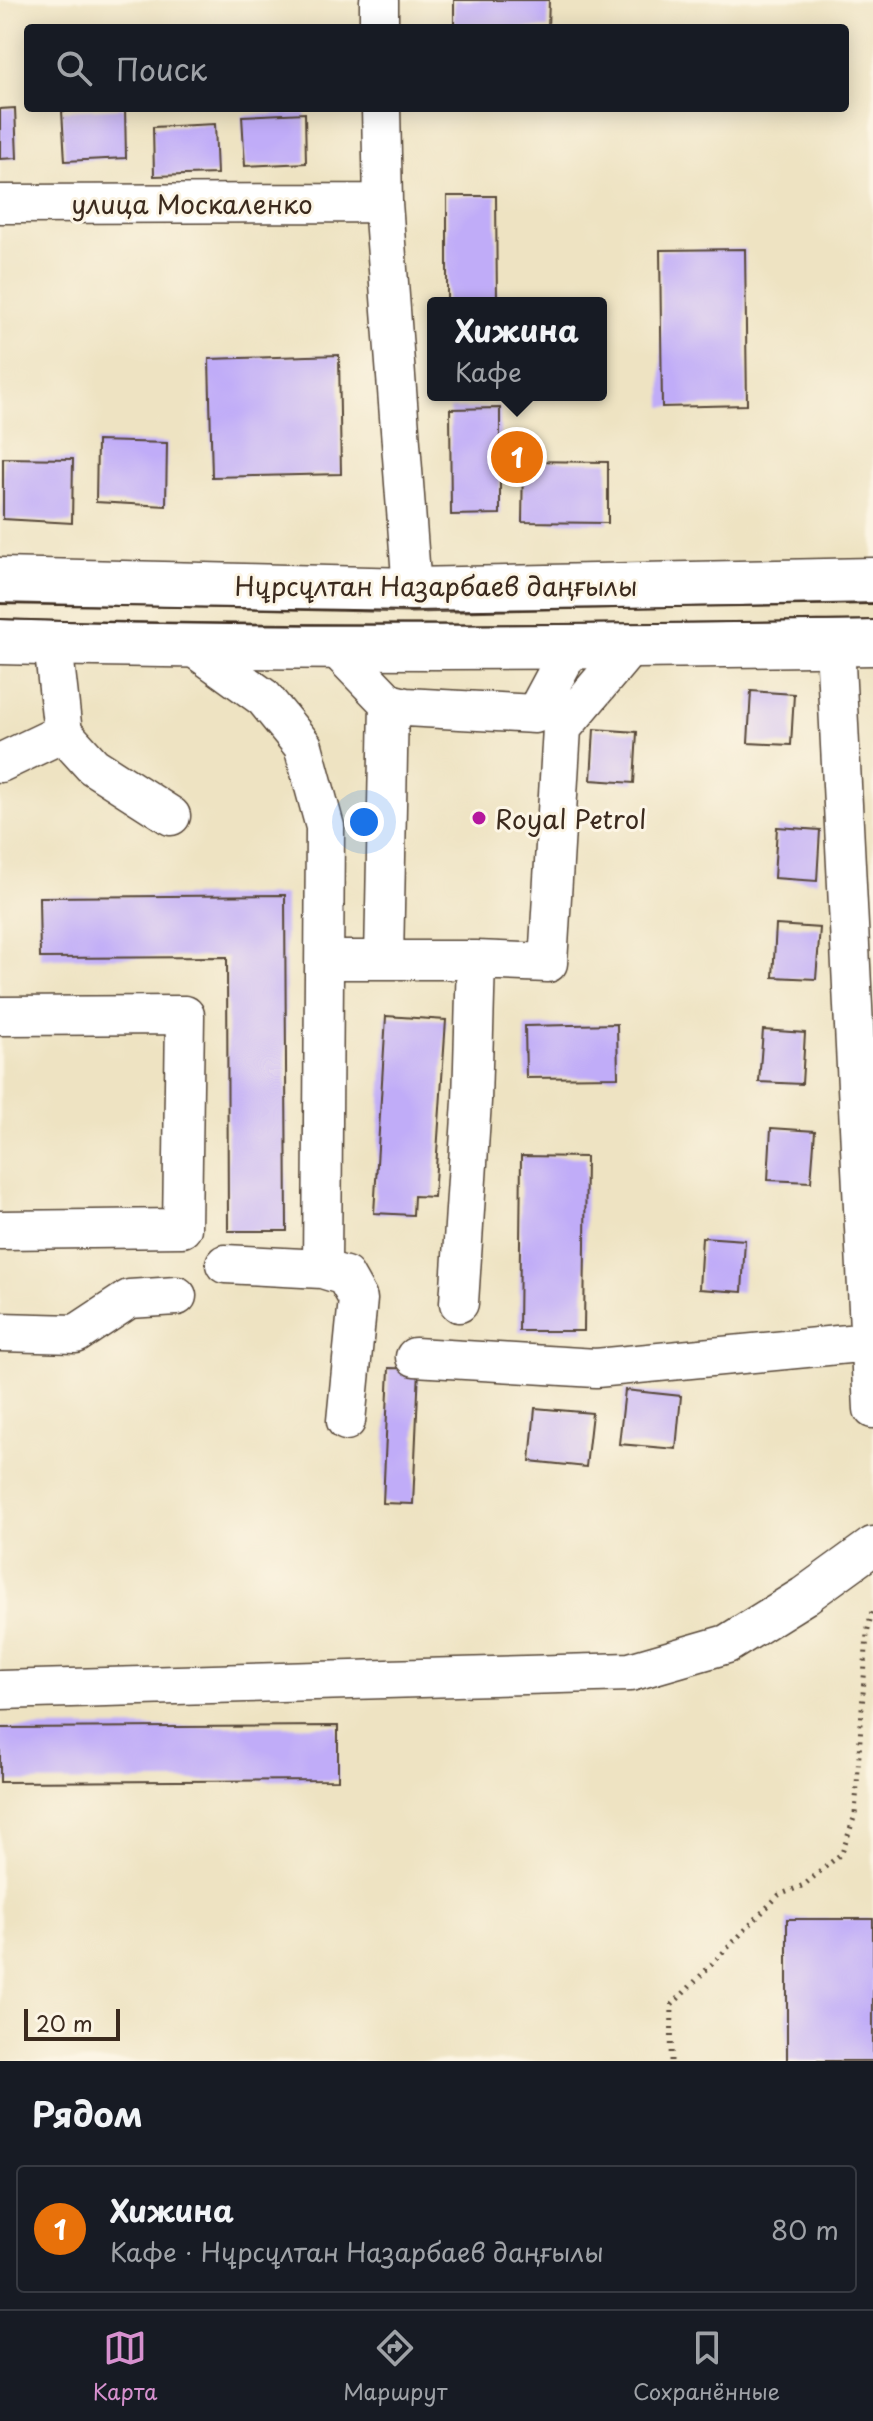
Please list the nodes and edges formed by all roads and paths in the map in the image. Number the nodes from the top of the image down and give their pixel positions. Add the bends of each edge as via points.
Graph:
1 (379, 0) edge
2 (379, 24) edge
3 (381, 112) edge
4 (383, 203) junction
5 (0, 204) edge
6 (0, 580) edge
7 (873, 580) edge
8 (412, 590) junction
9 (0, 642) edge
10 (53, 644) junction
11 (854, 644) edge
12 (572, 645) junction
13 (631, 646) junction
14 (193, 647) junction
15 (335, 647) junction
16 (389, 703) junction
17 (549, 721) junction
18 (63, 733) junction
19 (0, 763) edge
20 (171, 816) dead end
21 (326, 960) junction
22 (384, 960) junction
23 (476, 960) junction
24 (0, 1016) edge
25 (0, 1230) edge
26 (869, 1238) edge
27 (225, 1264) dead end
28 (322, 1269) junction
29 (177, 1296) dead end
30 (459, 1303) dead end
31 (0, 1332) edge
32 (869, 1342) junction
33 (415, 1357) dead end
34 (873, 1409) edge
35 (346, 1421) dead end
36 (873, 1546) edge
37 (873, 1607) edge
38 (0, 1690) edge
39 (671, 2061) edge

1 - 2 street
3 - 4 street
4 - 5 street, улица Москаленко
4 - 8 street
6 - 8 main road, Нұрсұлтан Назарбаев даңғылы
7 - 8 main road, Нұрсұлтан Назарбаев даңғылы
9 - 10 main road
10 - 14 main road
10 - 18 street
11 - 13 main road
11 - 26 street
12 - 13 main road
12 - 15 main road
12 - 17 street
13 - 17 street
14 - 15 main road
14 - 21 street via 264,698 303,746 325,827
15 - 16 street
16 - 17 street
16 - 22 street
17 - 23 street via 548,963
18 - 19 street
18 - 20 street via 93,766
21 - 22 street
21 - 28 street
22 - 23 street
23 - 30 street
24 - 25 street via 185,1015 182,1228
26 - 32 street
27 - 28 street
28 - 35 street via 345,1276 358,1299
29 - 31 street via 129,1299 76,1334
32 - 33 street via 596,1368
32 - 34 street
36 - 38 street via 727,1644 630,1672
37 - 39 path via 855,1815 842,1853 804,1885 779,1895 672,2005

